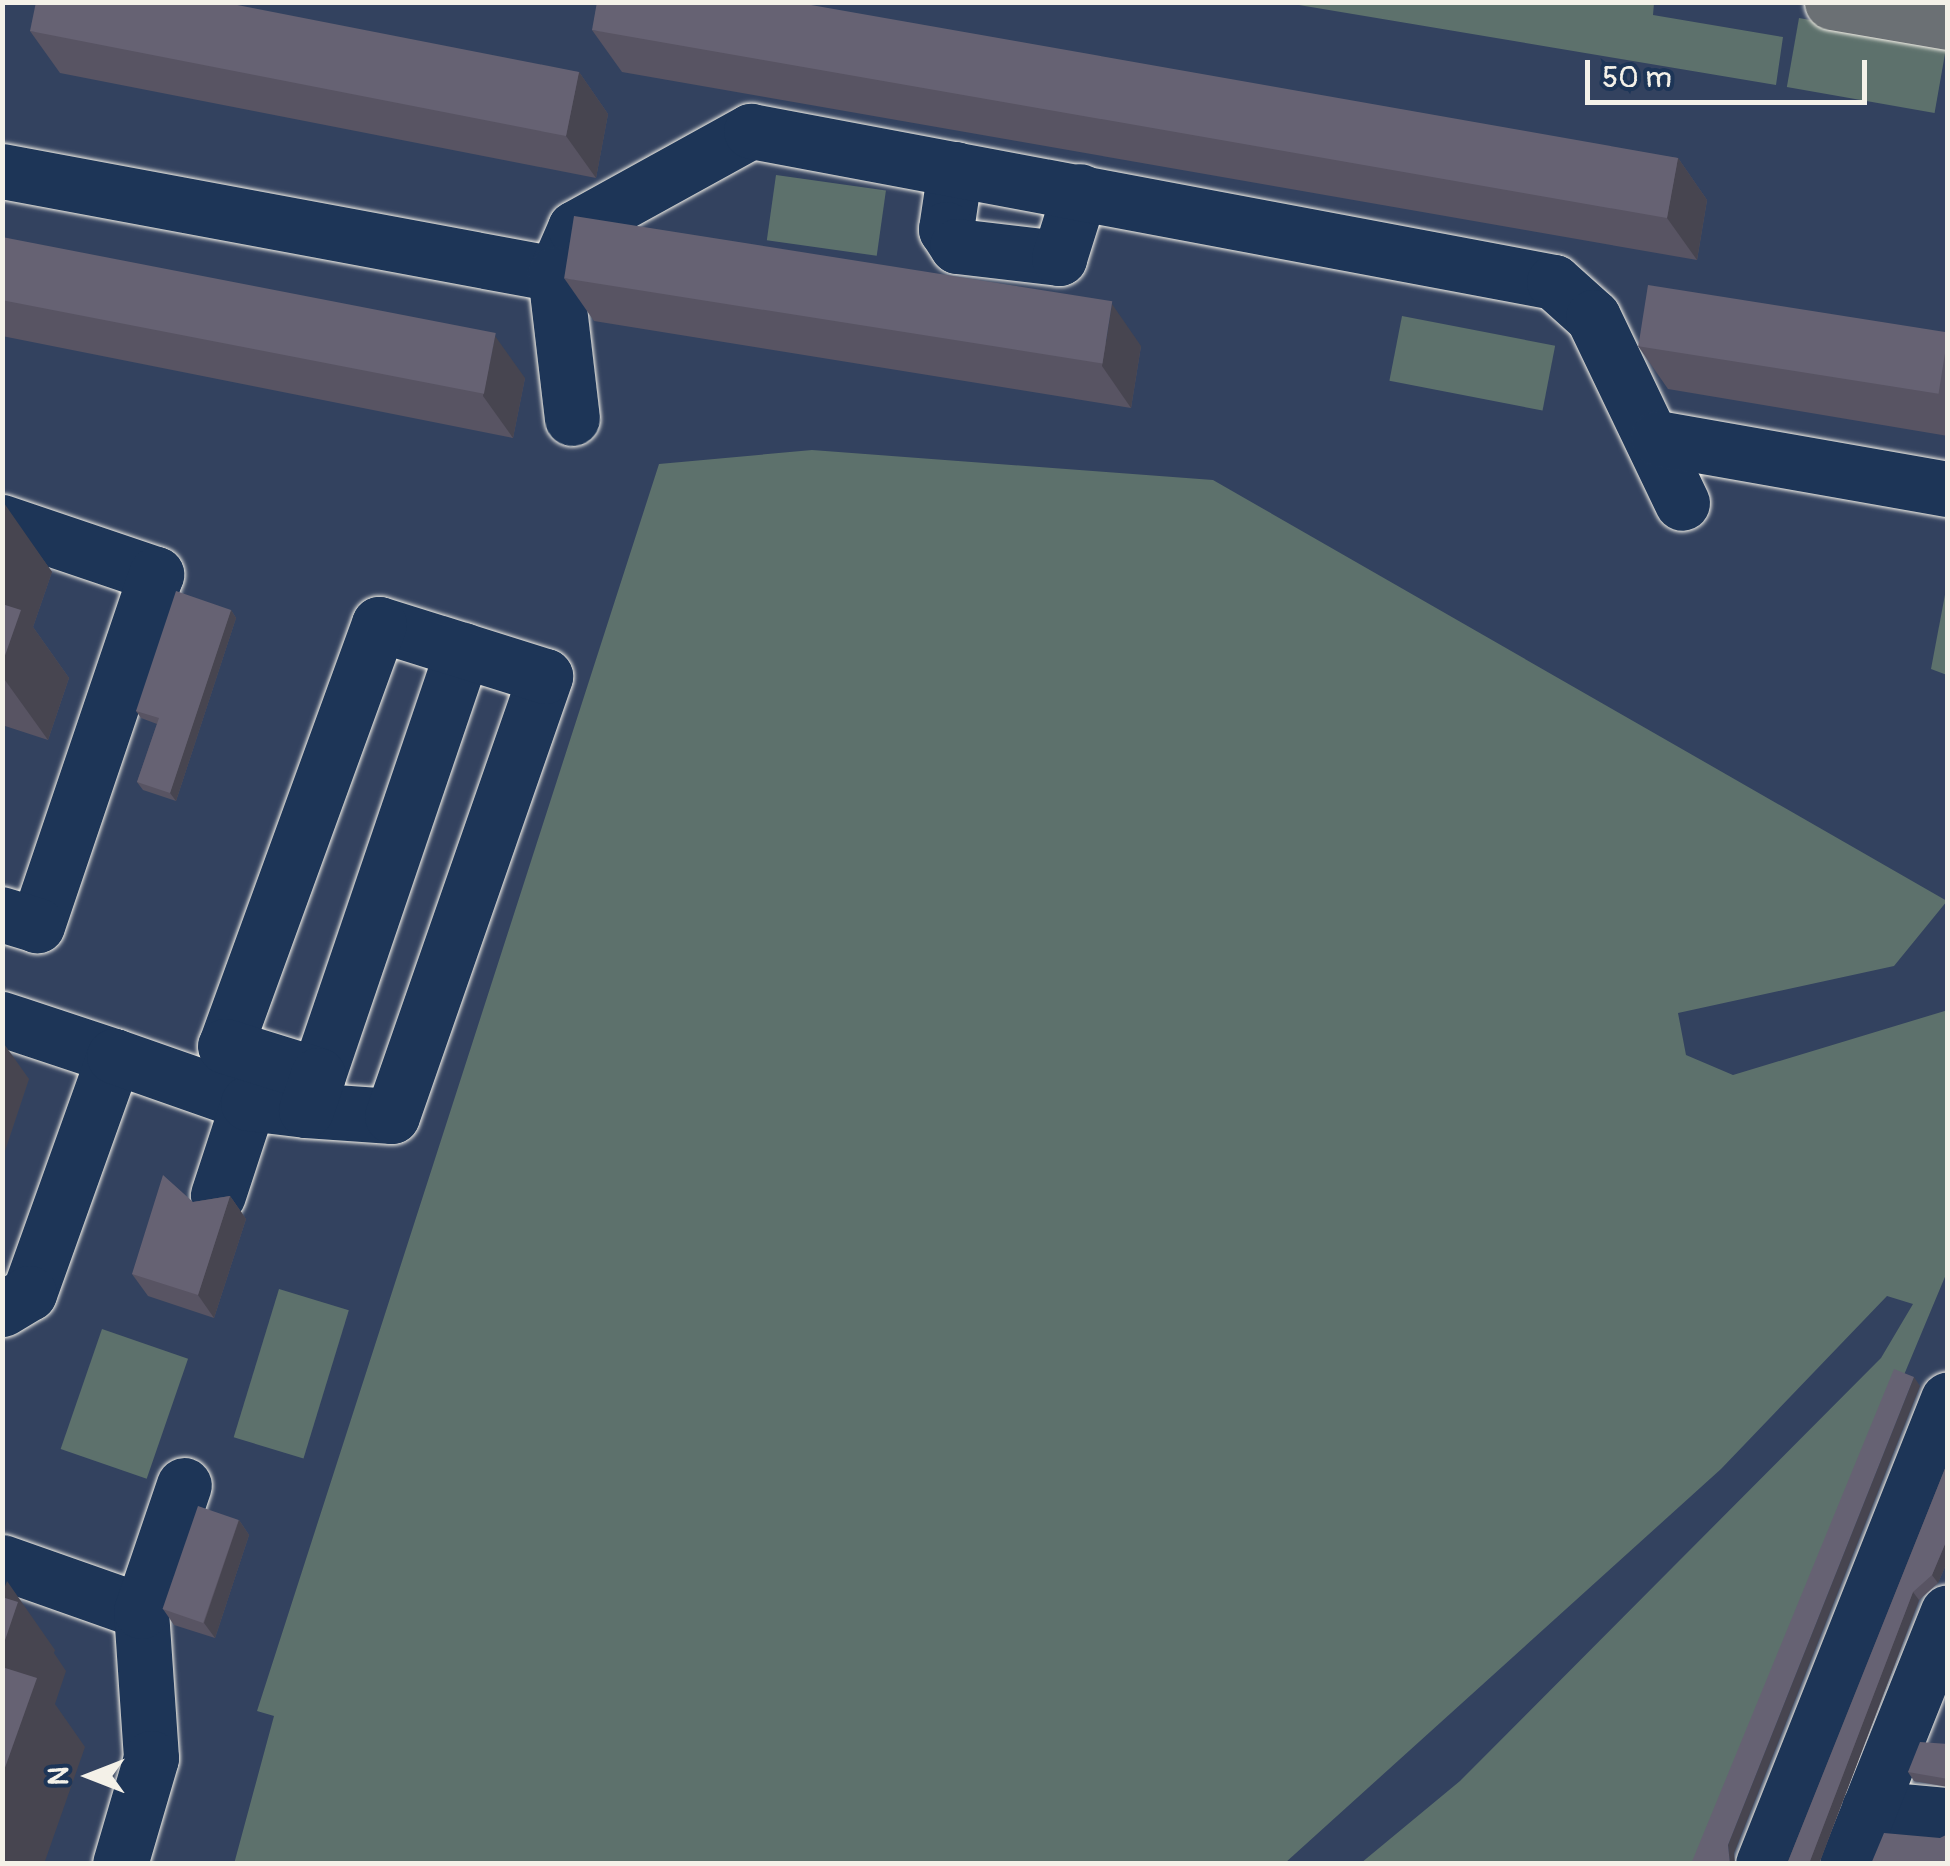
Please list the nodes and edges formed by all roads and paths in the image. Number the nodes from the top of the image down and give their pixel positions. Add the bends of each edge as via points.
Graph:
1 (1832, 2) edge
2 (1948, 22) edge
3 (955, 169) junction
4 (2, 171) edge
5 (1080, 190) junction
6 (555, 274) junction
7 (572, 418) dead end
8 (1658, 438) junction
9 (1948, 489) edge
10 (1682, 503) dead end
11 (2, 522) edge
12 (463, 650) junction
13 (2, 914) edge
14 (2, 1019) edge
15 (114, 1056) junction
16 (312, 1092) junction
17 (248, 1103) junction
18 (218, 1196) edge
19 (2, 1309) edge
20 (1946, 1408) edge
21 (184, 1486) dead end
22 (2, 1562) edge
23 (141, 1611) junction
24 (1948, 1612) edge
25 (1927, 1719) edge
26 (1869, 1808) junction
27 (1948, 1815) edge
28 (120, 1864) edge
29 (1763, 1864) edge
30 (1847, 1864) edge

1 - 2 main road
3 - 5 lane
3 - 5 lane via 946,229 957,246 1059,258
3 - 6 lane via 751,130 576,228
4 - 6 lane
5 - 8 lane via 1554,282 1592,317
6 - 7 lane
8 - 9 lane
8 - 10 lane
11 - 13 lane via 156,574 37,925
12 - 16 lane
12 - 16 lane via 545,676 392,1116
12 - 16 lane via 379,624 225,1046
14 - 15 lane
15 - 17 lane
15 - 19 lane via 29,1293
16 - 17 lane
17 - 18 lane
20 - 29 lane
21 - 23 lane
22 - 23 lane
23 - 28 lane via 152,1758
24 - 25 lane
25 - 26 lane
26 - 27 lane
26 - 30 lane

